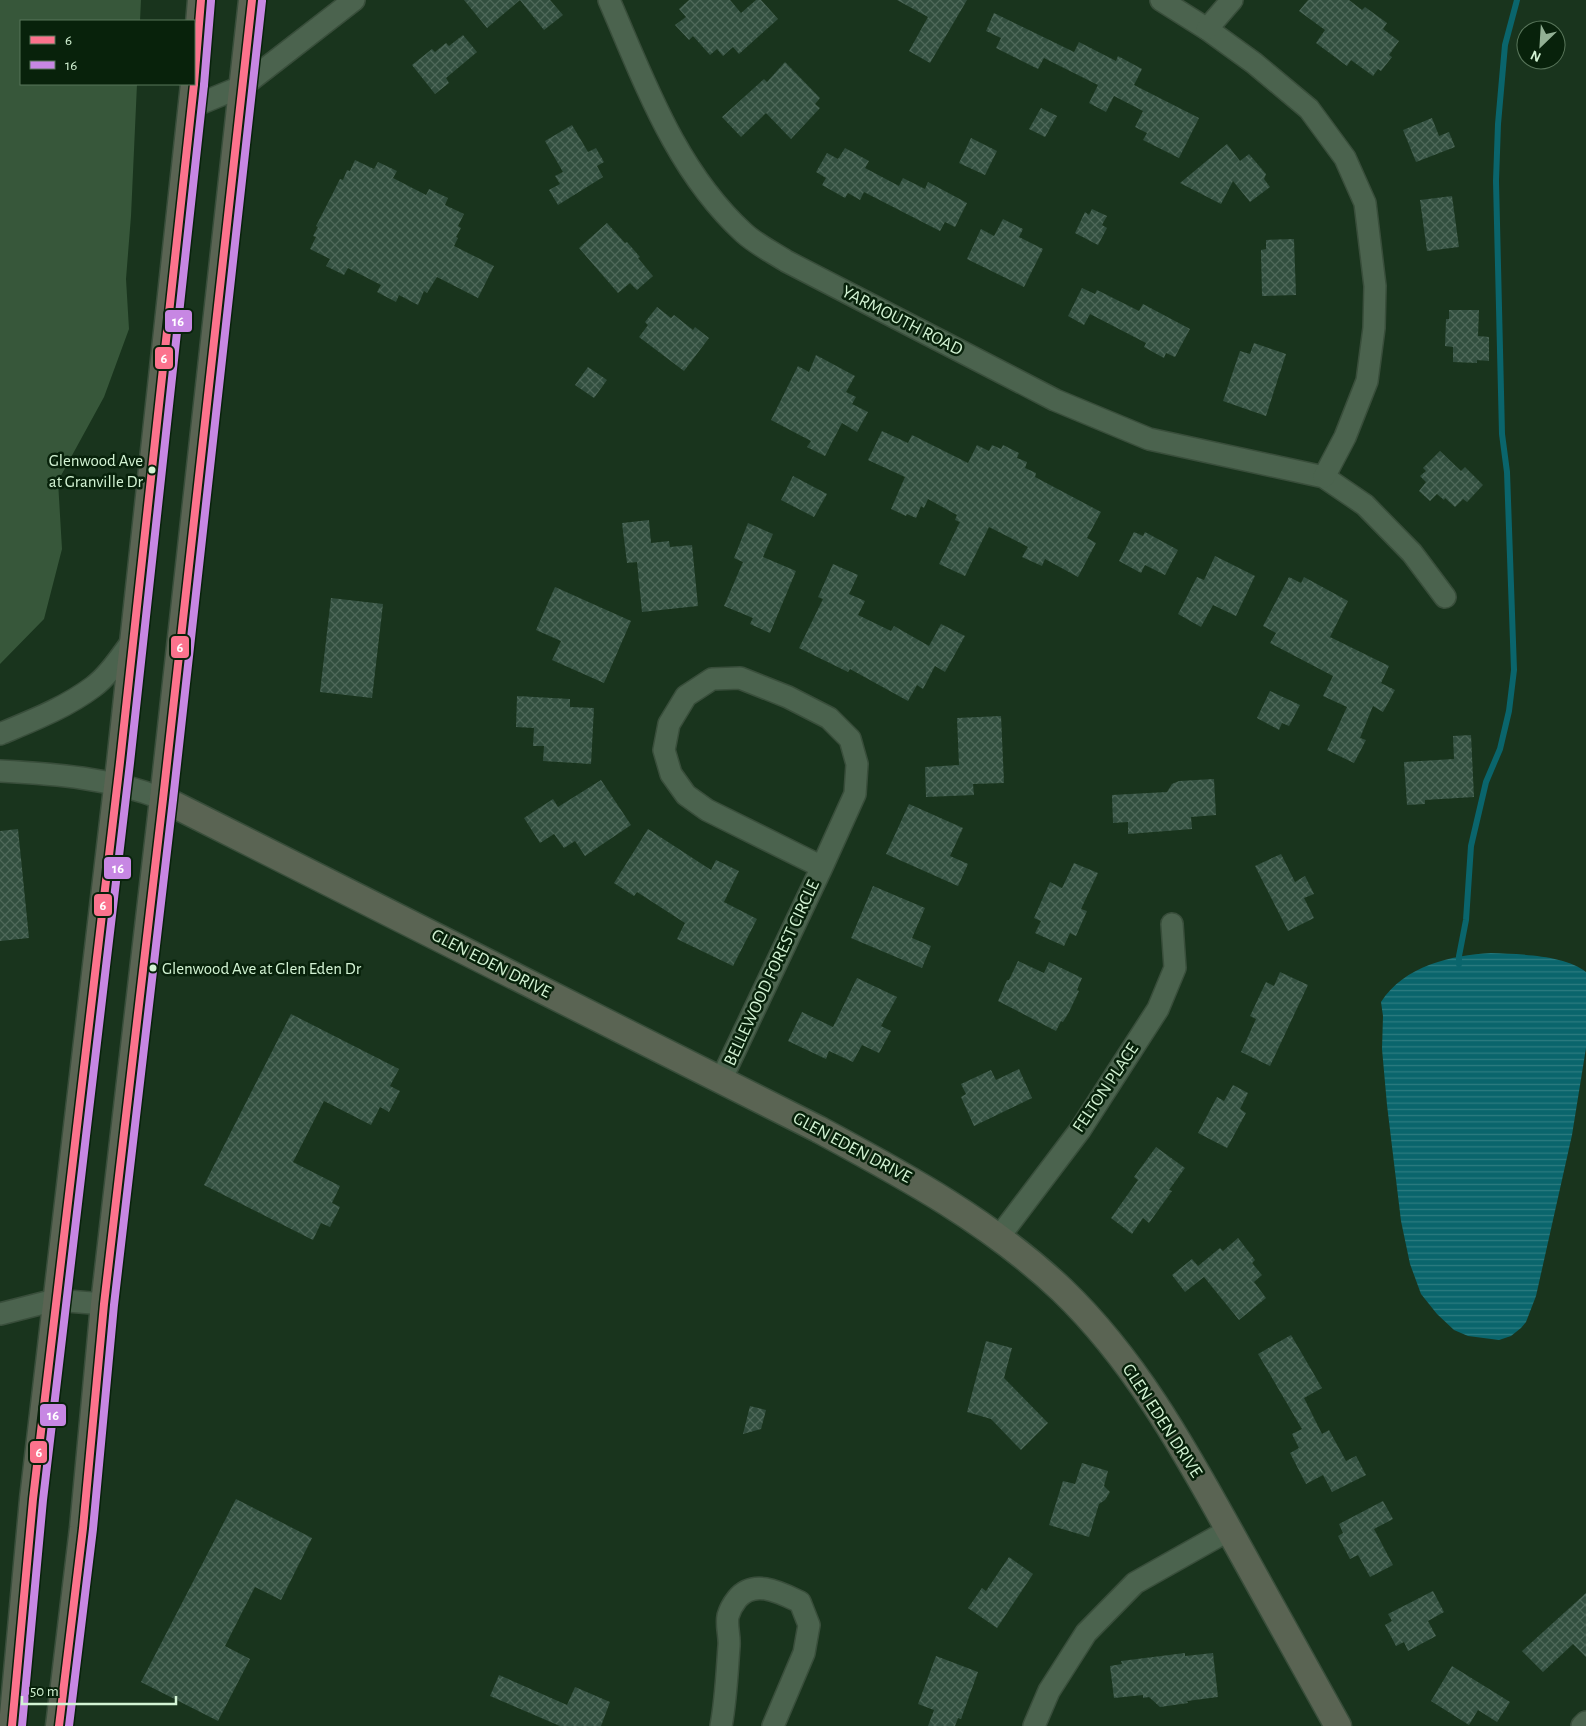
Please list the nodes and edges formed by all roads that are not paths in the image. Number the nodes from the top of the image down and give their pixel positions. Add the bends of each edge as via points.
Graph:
1 (201, 0) edge
2 (252, 0) edge
3 (354, 0) edge
4 (609, 0) edge
5 (1161, 0) edge
6 (1232, 0) edge
7 (1207, 29) junction
8 (195, 69) edge
9 (243, 86) junction
10 (193, 92) edge
11 (1324, 478) junction
12 (1445, 597) dead end
13 (133, 640) junction
14 (0, 734) edge
15 (0, 771) edge
16 (118, 784) junction
17 (163, 799) junction
18 (822, 867) junction
19 (1172, 924) dead end
20 (721, 1080) junction
21 (999, 1237) junction
22 (56, 1300) junction
23 (104, 1304) junction
24 (0, 1314) edge
25 (1229, 1530) junction
26 (1586, 1722) edge
27 (12, 1726) edge
28 (59, 1726) edge
29 (721, 1726) edge
30 (774, 1726) edge
31 (1034, 1726) edge
32 (1338, 1726) edge
33 (1582, 1726) edge

1 - 8 main road
2 - 9 main road
3 - 9 street
4 - 11 street, YARMOUTH ROAD via 660,119 690,170 746,235 786,261 1055,400 1149,439
5 - 7 street
6 - 7 street
7 - 11 street via 1254,63 1309,110 1345,158 1365,203 1375,286 1374,328 1366,381 1345,437
9 - 10 street
9 - 17 main road
10 - 13 main road
11 - 12 street, YARMOUTH ROAD via 1365,506 1412,553
13 - 14 street via 94,686 62,706
13 - 16 main road
15 - 16 street
16 - 17 street
16 - 22 main road
17 - 20 main road, GLEN EDEN DRIVE
17 - 23 main road
18 - 18 street, BELLEWOOD FOREST CIRCLE via 855,794 857,764 850,739 829,718 740,678 712,679 686,696 669,724 664,750 671,774 686,795 707,810
18 - 20 street, BELLEWOOD FOREST CIRCLE
19 - 21 street, FELTON PLACE via 1175,968 1158,1010 1080,1130
20 - 21 main road, GLEN EDEN DRIVE via 818,1128 918,1184
21 - 25 main road, GLEN EDEN DRIVE via 1063,1291 1130,1369 1159,1410
22 - 23 street
22 - 24 street
22 - 27 main road
23 - 28 main road via 84,1528
25 - 31 street via 1135,1583 1086,1633 1049,1691
25 - 32 main road, GLEN EDEN DRIVE
26 - 33 street
29 - 30 street via 725,1706 729,1614 740,1596 760,1588 771,1589 800,1602 810,1625 804,1653

